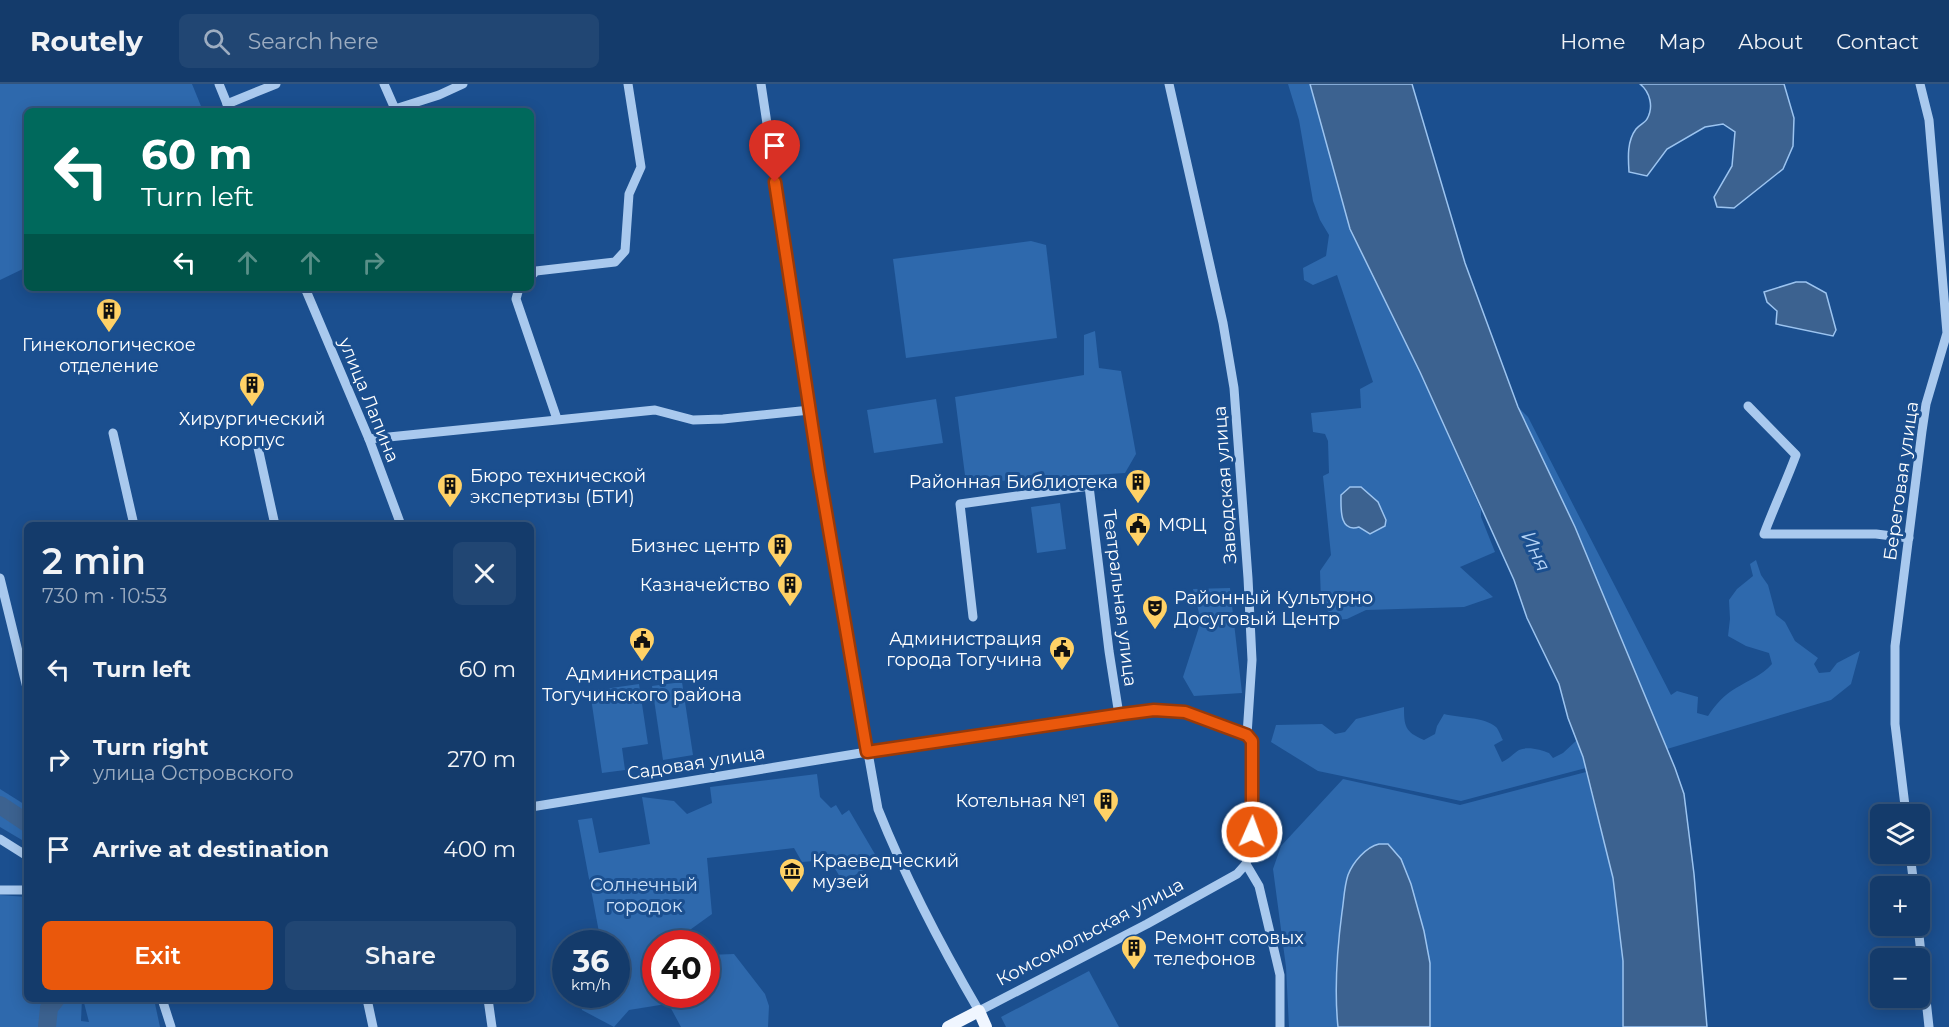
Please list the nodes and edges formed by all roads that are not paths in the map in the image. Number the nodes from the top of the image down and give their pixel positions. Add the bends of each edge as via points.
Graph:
1 (219, 84) edge
2 (276, 84) edge
3 (384, 84) edge
4 (463, 84) edge
5 (628, 84) edge
6 (761, 84) edge
7 (1169, 84) edge
8 (1920, 84) edge
9 (229, 107) edge
10 (395, 108) edge
11 (398, 108) edge
12 (534, 274) edge
13 (306, 291) edge
14 (518, 291) edge
15 (1748, 406) dead end
16 (810, 410) junction
17 (557, 419) junction
18 (113, 433) dead end
19 (369, 439) junction
20 (257, 443) dead end
21 (133, 522) edge
22 (274, 522) edge
23 (400, 522) edge
24 (1910, 538) junction
25 (0, 578) edge
26 (973, 617) dead end
27 (24, 676) edge
28 (1119, 715) junction
29 (1247, 735) junction
30 (867, 752) junction
31 (1905, 804) edge
32 (534, 807) edge
33 (0, 838) edge
34 (24, 854) edge
35 (1246, 864) junction
36 (0, 890) edge
37 (24, 890) edge
38 (1919, 936) edge
39 (163, 1002) edge
40 (368, 1002) edge
41 (488, 1002) edge
42 (979, 1011) junction
43 (171, 1027) edge
44 (373, 1027) edge
45 (492, 1027) edge
46 (948, 1027) edge
47 (986, 1027) edge
48 (1280, 1027) edge
49 (1929, 1027) edge

1 - 9 street
2 - 9 street
3 - 10 street
4 - 11 street
5 - 12 street via 641,167 629,194 625,251 615,262
6 - 16 street
7 - 29 street, Заводская улица via 1234,388 1252,660
8 - 24 street, Береговая улица via 1929,120 1947,333 1926,404
13 - 19 street, улица Лапина
14 - 17 street via 516,299
15 - 24 street via 1796,455 1764,534 1876,534
16 - 17 street via 723,419 693,420 655,410
16 - 30 street
17 - 19 street
18 - 21 street
19 - 23 street, улица Лапина
20 - 22 street
24 - 31 street, Береговая улица via 1895,646 1895,724
25 - 27 street
26 - 28 street, Театральная улица via 960,504 1089,486
28 - 29 street, Садовая улица via 1154,710 1185,712
28 - 30 street, Садовая улица
29 - 35 street, Заводская улица via 1252,741 1253,794
30 - 32 street, Садовая улица
30 - 42 street via 878,809 891,842 942,949
33 - 34 street
35 - 42 street, Комсомольская улица via 1237,874 1147,924
35 - 48 street via 1259,886 1280,975
36 - 37 street
38 - 49 street
39 - 43 street
40 - 44 street
41 - 45 street
42 - 46 main road, Комсомольская улица
42 - 47 main road

